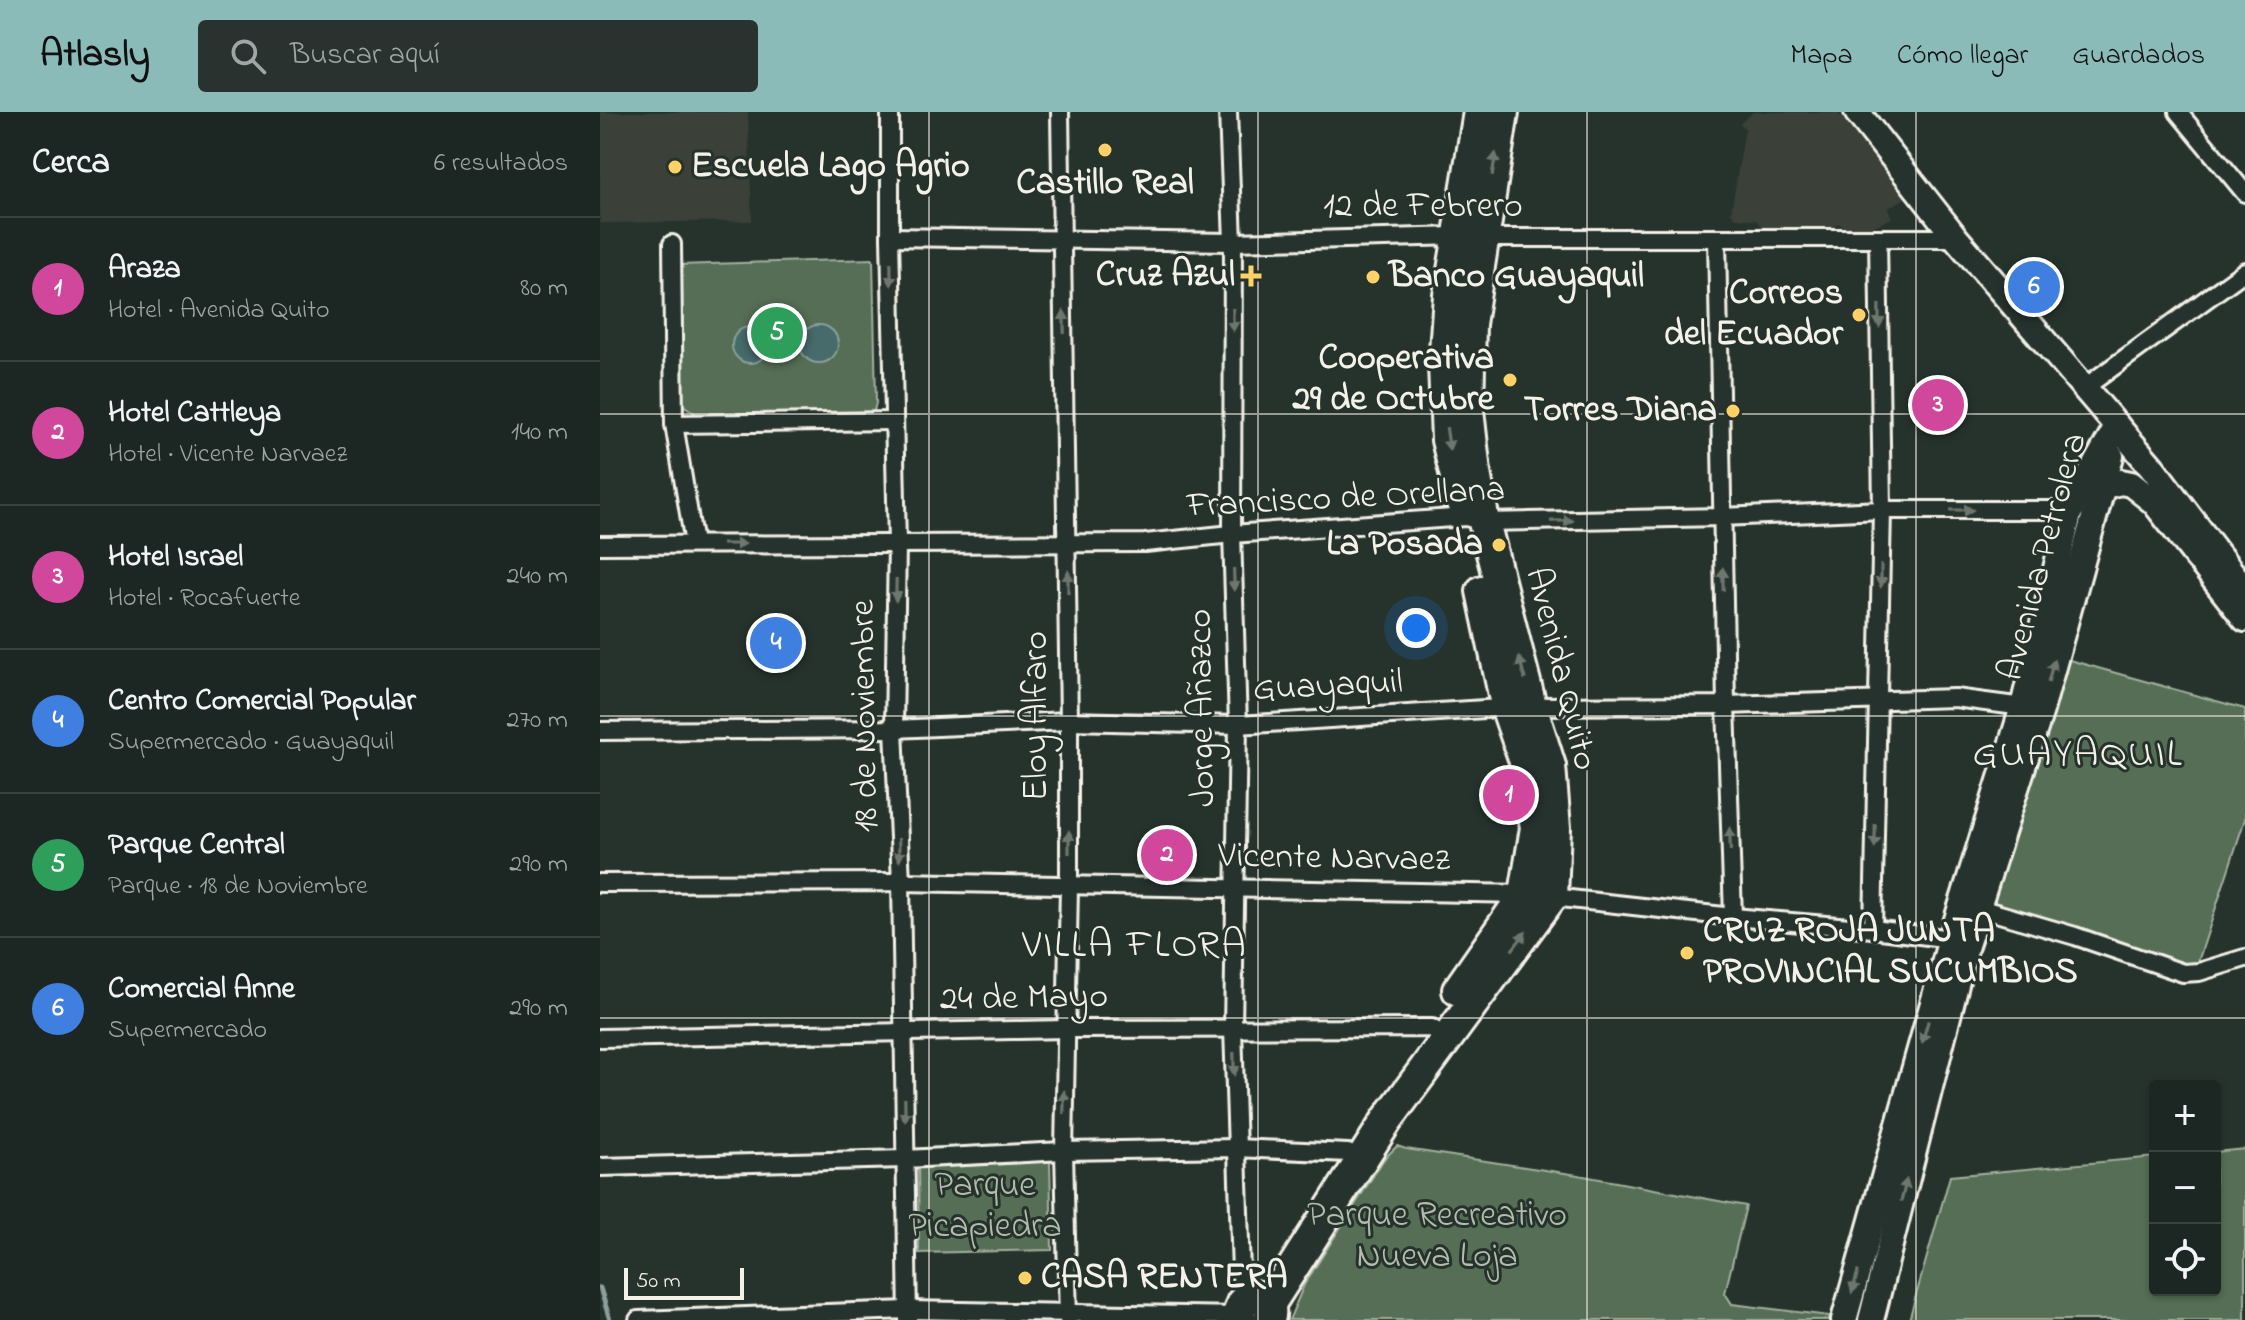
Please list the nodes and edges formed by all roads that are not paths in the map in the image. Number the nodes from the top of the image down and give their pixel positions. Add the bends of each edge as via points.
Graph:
1 (890, 112) edge
2 (1060, 112) edge
3 (1228, 112) edge
4 (1479, 112) edge
5 (1503, 112) edge
6 (1857, 112) edge
7 (2178, 112) edge
8 (2245, 193) edge
9 (890, 237) junction
10 (1472, 237) junction
11 (1717, 238) junction
12 (1878, 238) junction
13 (1956, 238) junction
14 (1063, 239) junction
15 (1233, 242) junction
16 (672, 244) dead end
17 (2245, 271) edge
18 (2084, 388) junction
19 (893, 421) junction
20 (674, 424) junction
21 (2117, 426) junction
22 (2100, 498) junction
23 (1882, 510) junction
24 (2070, 510) junction
25 (1722, 517) junction
26 (1475, 520) junction
27 (1232, 534) junction
28 (694, 544) junction
29 (897, 544) junction
30 (1068, 544) junction
31 (600, 545) edge
32 (2245, 590) edge
33 (2245, 619) edge
34 (1879, 702) junction
35 (1726, 705) junction
36 (1519, 707) junction
37 (2032, 709) junction
38 (1069, 721) junction
39 (1238, 725) junction
40 (894, 729) junction
41 (600, 731) edge
42 (901, 882) junction
43 (600, 883) edge
44 (1069, 886) junction
45 (1235, 890) junction
46 (1539, 895) junction
47 (1979, 908) junction
48 (1733, 917) junction
49 (1873, 929) junction
50 (1959, 942) junction
51 (2245, 958) edge
52 (1233, 1028) junction
53 (1066, 1029) junction
54 (904, 1033) junction
55 (1439, 1033) junction
56 (600, 1038) edge
57 (1236, 1148) junction
58 (1064, 1151) junction
59 (1348, 1153) junction
60 (905, 1159) junction
61 (600, 1167) edge
62 (1253, 1310) edge
63 (908, 1315) edge
64 (1068, 1316) edge
65 (638, 1320) edge
66 (646, 1320) edge
67 (1844, 1320) edge
68 (1871, 1320) edge

1 - 9 street, 18 de Noviembre
2 - 14 street, Eloy Alfaro
3 - 15 street, Jorge Añazco
4 - 10 highway, Avenida Quito
10 -> 5 highway, Avenida Quito
6 - 13 main road
7 - 8 street
9 - 14 street, 12 de Febrero
9 -> 19 street, 18 de Noviembre
10 - 11 street, 12 de Febrero
10 - 15 street, 12 de Febrero
10 - 26 highway, Avenida Quito via 1468,410
11 - 12 street, 12 de Febrero
11 - 25 street
12 - 13 street, 12 de Febrero
12 -> 23 street
13 - 18 main road
14 - 15 street, 12 de Febrero
30 -> 14 street, Eloy Alfaro
15 -> 27 street, Jorge Añazco
16 - 20 street
17 - 18 street
18 - 21 main road
19 - 20 street
19 - 29 street, 18 de Noviembre
20 - 28 street
21 - 22 main road, Avenida Petrolera
21 - 24 main road, Avenida Petrolera
21 - 32 main road
22 - 24 street, Francisco de Orellana
22 - 33 main road via 2121,482 2154,502
37 -> 22 main road, Avenida Petrolera
23 -> 24 street, Francisco de Orellana
23 - 25 street, Francisco de Orellana
23 -> 34 street
24 - 37 main road, Avenida Petrolera
26 -> 25 street, Francisco de Orellana
35 -> 25 street
26 - 27 street, Francisco de Orellana
26 - 36 highway, Avenida Quito
27 - 30 street, Francisco de Orellana
27 -> 39 street, Jorge Añazco
28 -> 29 street, Francisco de Orellana
28 - 31 street, Francisco de Orellana
29 - 30 street, Francisco de Orellana
29 -> 40 street, 18 de Noviembre
38 -> 30 street, Eloy Alfaro
34 - 35 street, Guayaquil
34 - 37 street, Guayaquil via 1955,698
34 -> 49 street
35 - 36 street, Guayaquil
48 -> 35 street
36 - 39 street, Guayaquil
36 - 46 highway, Avenida Quito via 1550,766 1555,828
37 - 47 main road, Avenida Petrolera
37 - 50 main road, Avenida Petrolera
38 - 39 street, Guayaquil
38 - 40 street, Guayaquil
44 -> 38 street, Eloy Alfaro
39 - 45 street, Jorge Añazco
40 - 41 street, Guayaquil
40 -> 42 street, 18 de Noviembre
42 - 43 street, Vicente Narvaez
42 - 44 street, Vicente Narvaez
42 - 54 street, 18 de Noviembre
44 - 45 street, Vicente Narvaez
44 - 53 street, Eloy Alfaro
45 - 46 street, Vicente Narvaez
45 - 52 street, Jorge Añazco
46 - 48 street, Vicente Narvaez
46 - 55 highway
47 - 50 main road, Avenida Petrolera
47 - 51 street via 2183,973
48 - 49 street, Vicente Narvaez
49 - 50 street, Vicente Narvaez
50 -> 67 main road, Avenida Petrolera
68 -> 50 main road, Avenida Petrolera
52 - 53 street, 24 de Mayo
52 - 55 street, 24 de Mayo
52 -> 57 street, Jorge Añazco
53 - 54 street, 24 de Mayo
58 -> 53 street, Eloy Alfaro
54 - 56 street, 24 de Mayo
54 -> 60 street, 18 de Noviembre
55 - 59 highway
55 - 62 highway via 1387,1120
57 - 58 street
57 - 59 street
57 - 62 street, Jorge Añazco
58 - 60 street
58 - 64 street, Eloy Alfaro
59 - 62 highway
60 - 61 street
60 - 63 street, 18 de Noviembre
62 - 64 street
63 - 64 street
63 - 66 street
65 - 66 street

